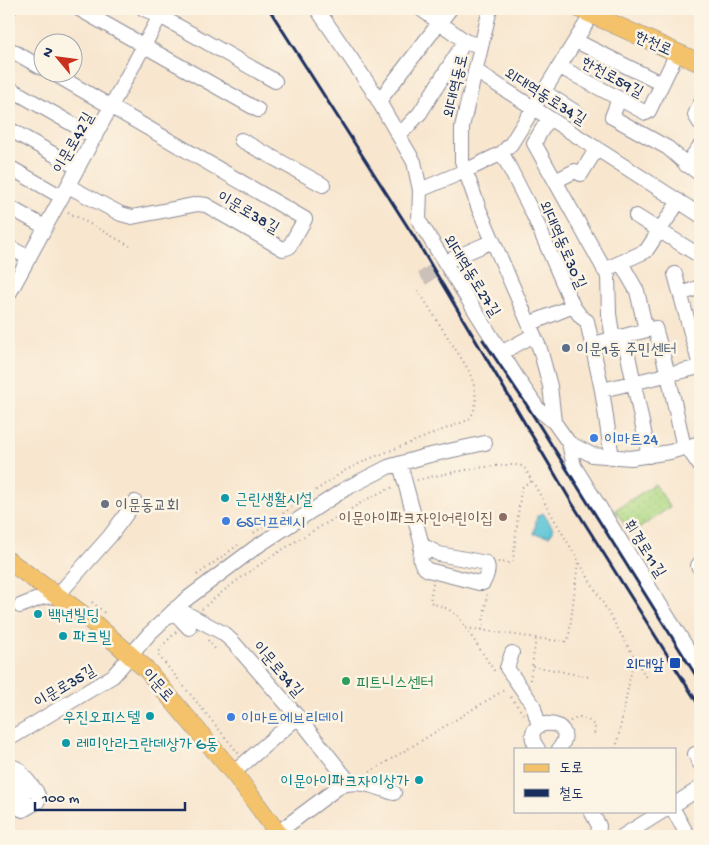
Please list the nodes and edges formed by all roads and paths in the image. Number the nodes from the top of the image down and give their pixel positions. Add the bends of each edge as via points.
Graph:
1 (79, 9) edge
2 (144, 9) edge
3 (317, 9) edge
4 (421, 9) edge
5 (450, 9) edge
6 (490, 9) edge
7 (162, 11) edge
8 (586, 11) edge
9 (440, 23) junction
10 (465, 41) junction
11 (576, 41) junction
12 (145, 46) junction
13 (482, 47) junction
14 (9, 49) edge
15 (678, 53) junction
16 (32, 62) edge
17 (700, 63) edge
18 (560, 67) junction
19 (476, 71) junction
20 (276, 81) dead end
21 (69, 82) edge
22 (662, 84) junction
23 (9, 88) edge
24 (544, 92) junction
25 (620, 99) junction
26 (379, 101) junction
27 (111, 106) junction
28 (534, 108) junction
29 (258, 110) dead end
30 (577, 113) dead end
31 (549, 118) junction
32 (9, 129) edge
33 (397, 131) junction
34 (95, 137) junction
35 (240, 140) dead end
36 (700, 146) edge
37 (597, 148) junction
38 (502, 153) junction
39 (686, 164) junction
40 (9, 167) edge
41 (78, 168) junction
42 (465, 171) junction
43 (700, 174) edge
44 (555, 181) junction
45 (322, 185) dead end
46 (420, 190) junction
47 (62, 197) junction
48 (679, 201) junction
49 (9, 207) edge
50 (700, 215) edge
51 (636, 216) dead end
52 (45, 227) junction
53 (660, 230) junction
54 (493, 241) junction
55 (130, 246) dead end
56 (9, 247) edge
57 (700, 256) edge
58 (28, 258) junction
59 (445, 262) junction
60 (621, 263) junction
61 (604, 270) junction
62 (675, 274) dead end
63 (416, 287) dead end
64 (700, 287) edge
65 (9, 294) edge
66 (681, 294) junction
67 (573, 306) junction
68 (531, 330) junction
69 (646, 330) junction
70 (618, 338) junction
71 (593, 344) junction
72 (501, 352) junction
73 (700, 367) edge
74 (668, 374) junction
75 (634, 382) junction
76 (602, 390) junction
77 (554, 422) junction
78 (569, 443) junction
79 (486, 444) dead end
80 (694, 453) edge
81 (649, 456) junction
82 (612, 458) junction
83 (400, 464) junction
84 (417, 480) dead end
85 (532, 481) junction
86 (396, 487) dead end
87 (135, 502) dead end
88 (253, 534) dead end
89 (241, 542) dead end
90 (422, 545) junction
91 (9, 561) edge
92 (492, 561) dead end
93 (578, 562) junction
94 (477, 570) dead end
95 (433, 578) dead end
96 (191, 580) dead end
97 (488, 587) dead end
98 (57, 596) junction
99 (92, 602) dead end
100 (20, 606) dead end
101 (175, 610) junction
102 (112, 620) dead end
103 (189, 623) junction
104 (466, 628) junction
105 (482, 630) junction
106 (536, 638) junction
107 (512, 652) dead end
108 (130, 654) junction
109 (634, 658) junction
110 (532, 666) junction
111 (700, 670) edge
112 (496, 674) dead end
113 (530, 675) dead end
114 (589, 677) dead end
115 (647, 680) dead end
116 (506, 689) dead end
117 (511, 696) dead end
118 (298, 717) junction
119 (526, 718) dead end
120 (539, 726) junction
121 (559, 728) junction
122 (594, 737) dead end
123 (9, 739) edge
124 (538, 748) edge
125 (559, 748) edge
126 (616, 748) edge
127 (9, 765) edge
128 (237, 765) junction
129 (9, 774) edge
130 (367, 774) dead end
131 (350, 783) junction
132 (700, 788) edge
133 (394, 793) dead end
134 (9, 795) edge
135 (24, 795) dead end
136 (676, 803) edge
137 (592, 812) edge
138 (661, 812) edge
139 (675, 812) edge
140 (279, 834) edge
141 (598, 836) edge
142 (623, 836) edge
143 (688, 836) edge

1 - 12 street
2 - 7 street
3 - 26 street, 외대역동로27길
4 - 9 street
5 - 9 street
6 - 13 street, 외대역동로
7 - 12 street, 이문로42길
7 - 20 street
8 - 11 street
8 - 15 main road, 한천로
9 - 10 street
9 - 26 street
10 - 13 street
10 - 33 street via 420,113 405,129
11 - 18 street
11 - 22 street, 한천로59길
12 - 27 street, 이문로42길
12 - 29 street
13 - 19 street, 외대역동로
14 - 16 street
15 - 17 main road, 한천로
15 - 22 street, 한천로59길
18 - 24 street
18 - 25 street, 한천로59길
19 - 28 street, 외대역동로34길
19 - 42 street, 외대역동로 via 462,127
21 - 27 street
22 - 25 street, 한천로59길 via 647,113
23 - 34 street
24 - 28 street
24 - 30 street
25 - 39 street via 612,117 668,148
26 - 33 street, 외대역동로27길
27 - 34 street, 이문로42길
27 - 47 street, 이문로38길 via 297,213 304,219 289,247 283,249 206,205 132,217
28 - 31 street, 외대역동로34길
28 - 38 street
31 - 37 street, 외대역동로34길
31 - 44 street via 534,143
32 - 41 street
33 - 46 street, 외대역동로27길 via 414,162
34 - 41 street, 이문로42길
35 - 45 street
36 - 39 street
37 - 44 street via 581,174 575,172
37 - 48 street, 외대역동로34길
38 - 42 street
38 - 67 street, 외대역동로30길
39 - 43 street
40 - 47 street
41 - 47 street, 이문로42길
42 - 46 street
42 - 54 street, 외대역동로
44 - 61 street
46 - 59 street, 외대역동로27길 via 419,221
47 - 52 street, 이문로42길
47 - 55 path
48 - 50 street, 외대역동로34길
48 - 53 street
49 - 52 street
51 - 53 street
52 - 58 street, 이문로42길
53 - 57 street
53 - 60 street via 646,251
54 - 59 street
54 - 68 street, 외대역동로
56 - 58 street
58 - 65 street, 이문로42길
59 - 72 street, 외대역동로27길
60 - 61 street
60 - 69 street via 637,291
61 - 70 street via 608,276 608,314
62 - 66 street
63 - 88 path via 473,380 476,402 472,416 344,471
64 - 66 street
66 - 73 street
67 - 68 street, 외대역동로30길
67 - 71 street via 587,321
68 - 72 street
68 - 77 street, 외대역동로 via 550,386
69 - 70 street
69 - 74 street via 655,328
70 - 71 street
70 - 75 street
71 - 76 street
72 - 77 street, 외대역동로27길 via 538,409
73 - 74 street
74 - 75 street
74 - 80 street
75 - 76 street
75 - 81 street
76 - 82 street
77 - 78 street, 외대역동로
78 - 82 street, 외대역동로 via 592,455
78 - 111 street, 휘경로11길 via 574,466
79 - 83 street, 이문로35길
80 - 81 street, 외대역동로
81 - 82 street, 외대역동로
83 - 90 street
83 - 101 street, 이문로35길 via 358,482 286,526 221,572
84 - 85 path via 518,464 524,467
85 - 92 path via 521,489 513,561
85 - 93 path
86 - 103 path via 375,495 284,550 234,584
87 - 98 street
89 - 96 path
90 - 90 street via 420,561 428,570 479,583 485,580 488,565 483,562 439,554
90 - 94 street via 434,560
91 - 98 main road, 이문로
93 - 106 path via 568,640
93 - 109 path
95 - 104 path via 430,601 454,613
97 - 105 path
98 - 100 street via 43,597
98 - 108 main road, 이문로
99 - 102 path
101 - 103 street, 이문로34길
101 - 108 street, 이문로35길
103 - 118 street, 이문로34길 via 223,633
103 - 128 path via 160,648 159,656
104 - 105 path
104 - 112 path
105 - 106 path
106 - 110 path
107 - 120 street via 507,668 533,705
108 - 123 street, 이문로35길 via 113,676
108 - 128 main road, 이문로
109 - 115 path
109 - 126 path
110 - 113 path
110 - 114 path
116 - 130 path
117 - 119 path
118 - 128 street, 이문로34길
118 - 131 street, 이문로34길
120 - 121 street via 548,722
120 - 124 street via 533,734
121 - 122 path via 576,718 585,718 595,726
121 - 125 street via 563,735
127 - 134 street via 18,769 39,798 23,810
128 - 140 main road, 이문로
129 - 135 street
131 - 133 street
131 - 140 street via 340,786
132 - 136 street
137 - 141 street via 599,826
138 - 142 street
139 - 143 street

